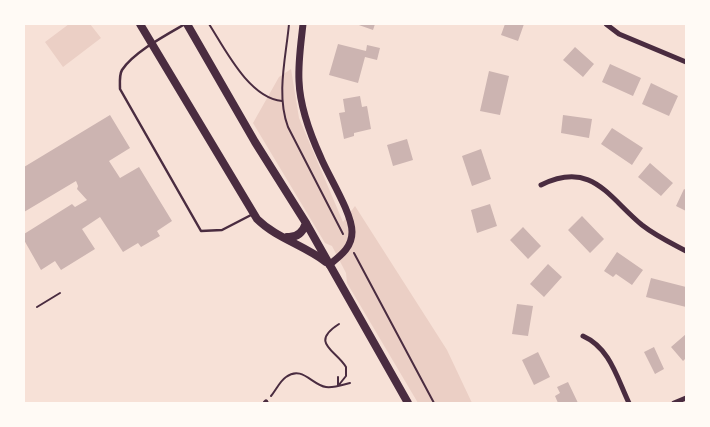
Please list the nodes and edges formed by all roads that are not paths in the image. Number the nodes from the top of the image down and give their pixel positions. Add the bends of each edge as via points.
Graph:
1 (140, 24) edge
2 (187, 24) edge
3 (303, 24) edge
4 (606, 24) edge
5 (152, 44) junction
6 (686, 62) edge
7 (541, 184) dead end
8 (254, 213) junction
9 (306, 223) junction
10 (282, 236) junction
11 (686, 250) edge
12 (329, 265) junction
13 (583, 336) dead end
14 (686, 398) edge
15 (408, 403) edge
16 (629, 403) edge
17 (674, 403) edge

1 - 5 main road
2 - 5 lane
2 - 9 main road
3 - 12 street via 299,66 302,104 320,157 350,222 352,237 345,252
4 - 6 street via 620,34
5 - 8 main road
5 - 8 lane via 121,71 120,89 202,231 222,230
7 - 11 street via 564,176 588,179 604,189 644,227
8 - 10 main road via 266,227
9 - 10 main road via 299,234 291,238
9 - 12 main road
10 - 12 main road via 310,250
12 - 15 main road
13 - 16 street via 606,354
14 - 17 street

